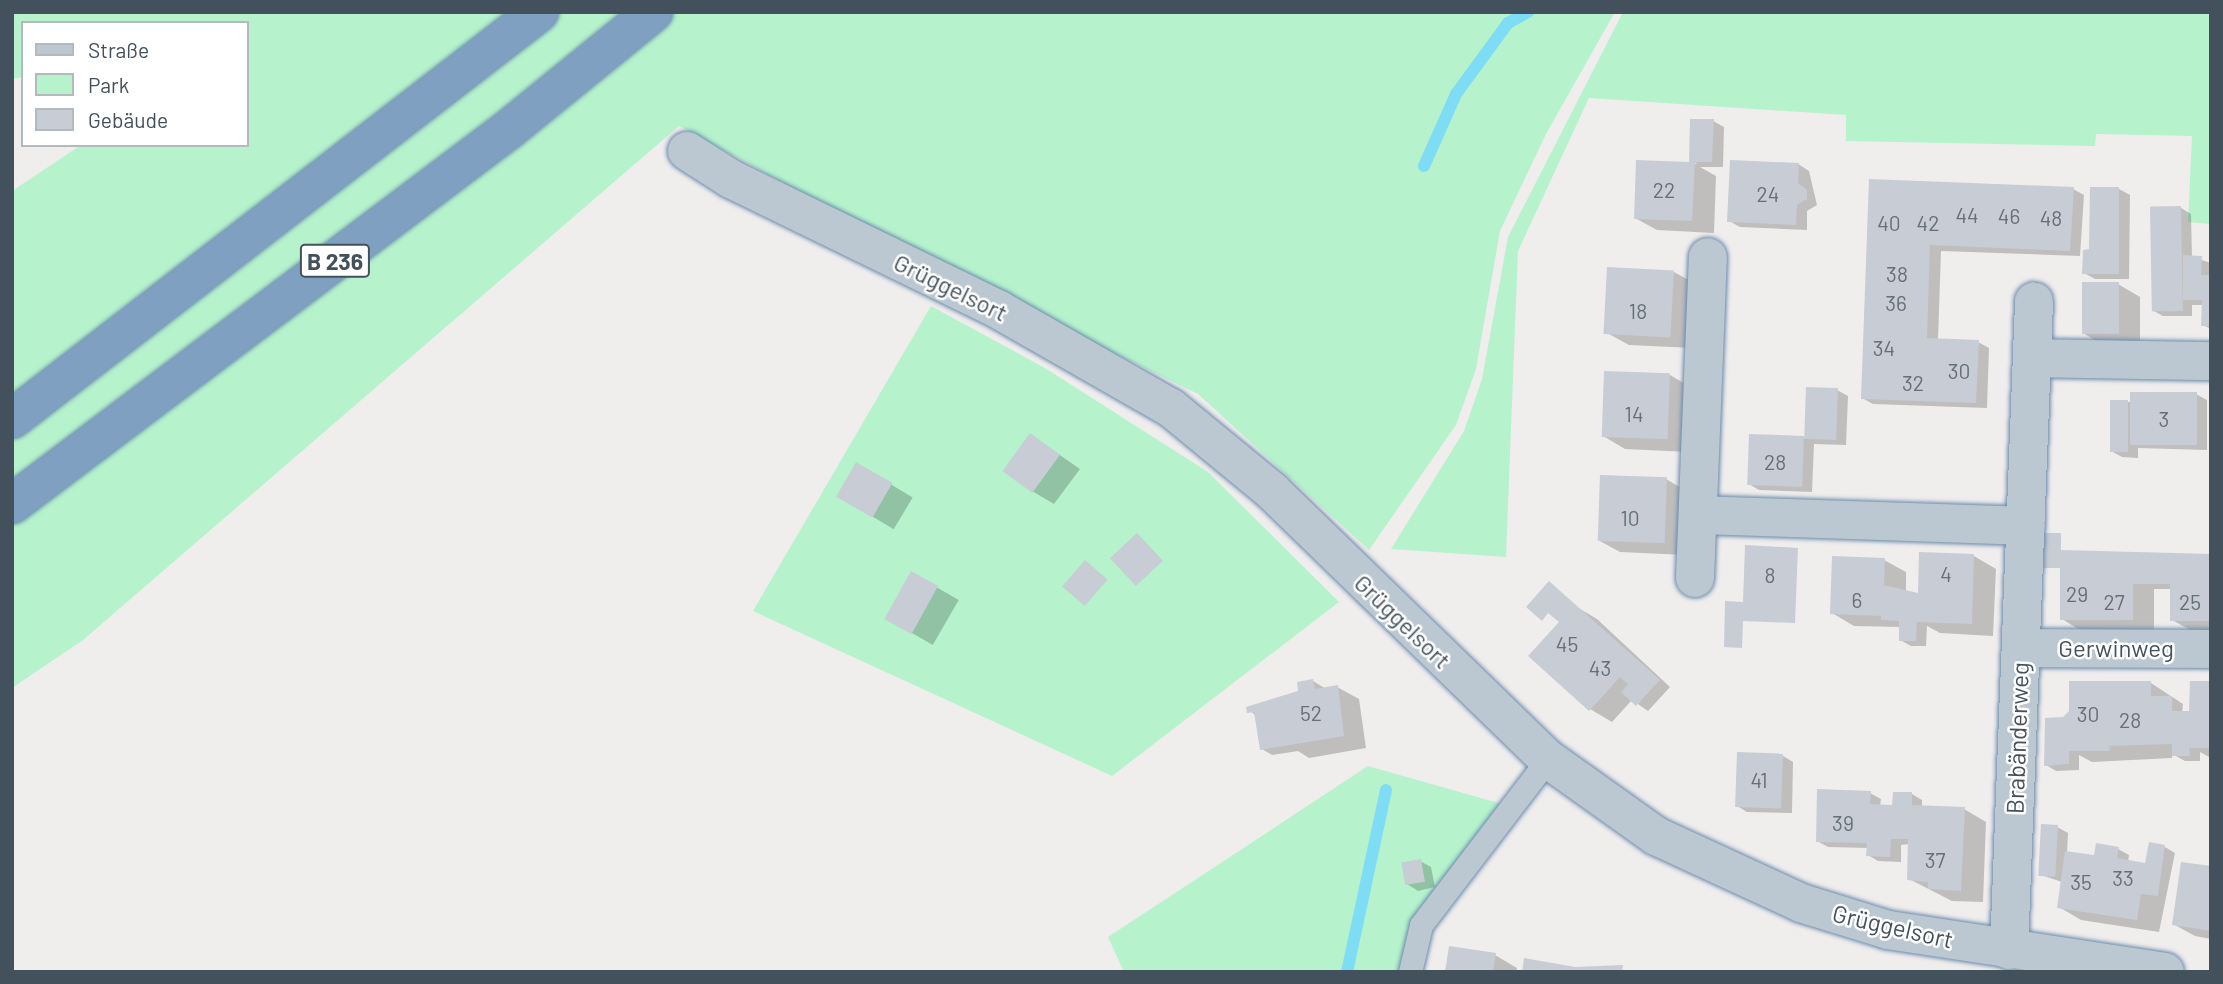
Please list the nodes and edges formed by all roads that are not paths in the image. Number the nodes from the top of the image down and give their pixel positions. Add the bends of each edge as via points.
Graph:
1 (539, 12) edge
2 (653, 12) edge
3 (687, 151) dead end
4 (1708, 257) dead end
5 (2034, 301) dead end
6 (2032, 358) junction
7 (2211, 361) edge
8 (12, 419) edge
9 (12, 504) edge
10 (1699, 515) junction
11 (2026, 526) junction
12 (1695, 578) dead end
13 (2021, 648) junction
14 (2211, 649) edge
15 (1548, 759) junction
16 (2008, 961) edge
17 (1410, 972) edge
18 (2165, 972) edge

1 - 8 highway, B 236
2 - 9 highway, B 236 via 508,130
3 - 15 street, Grüggelsort via 731,179 999,310 1171,408 1272,491
4 - 10 street
5 - 6 street, Brabänderweg
6 - 7 street
6 - 11 street, Brabänderweg
10 - 11 street
10 - 12 street
11 - 13 street, Brabänderweg
13 - 14 street, Gerwinweg
13 - 16 street, Brabänderweg
15 - 16 street, Grüggelsort via 1656,836 1729,873 1888,930
15 - 17 lane via 1421,925
16 - 18 street, Grüggelsort

